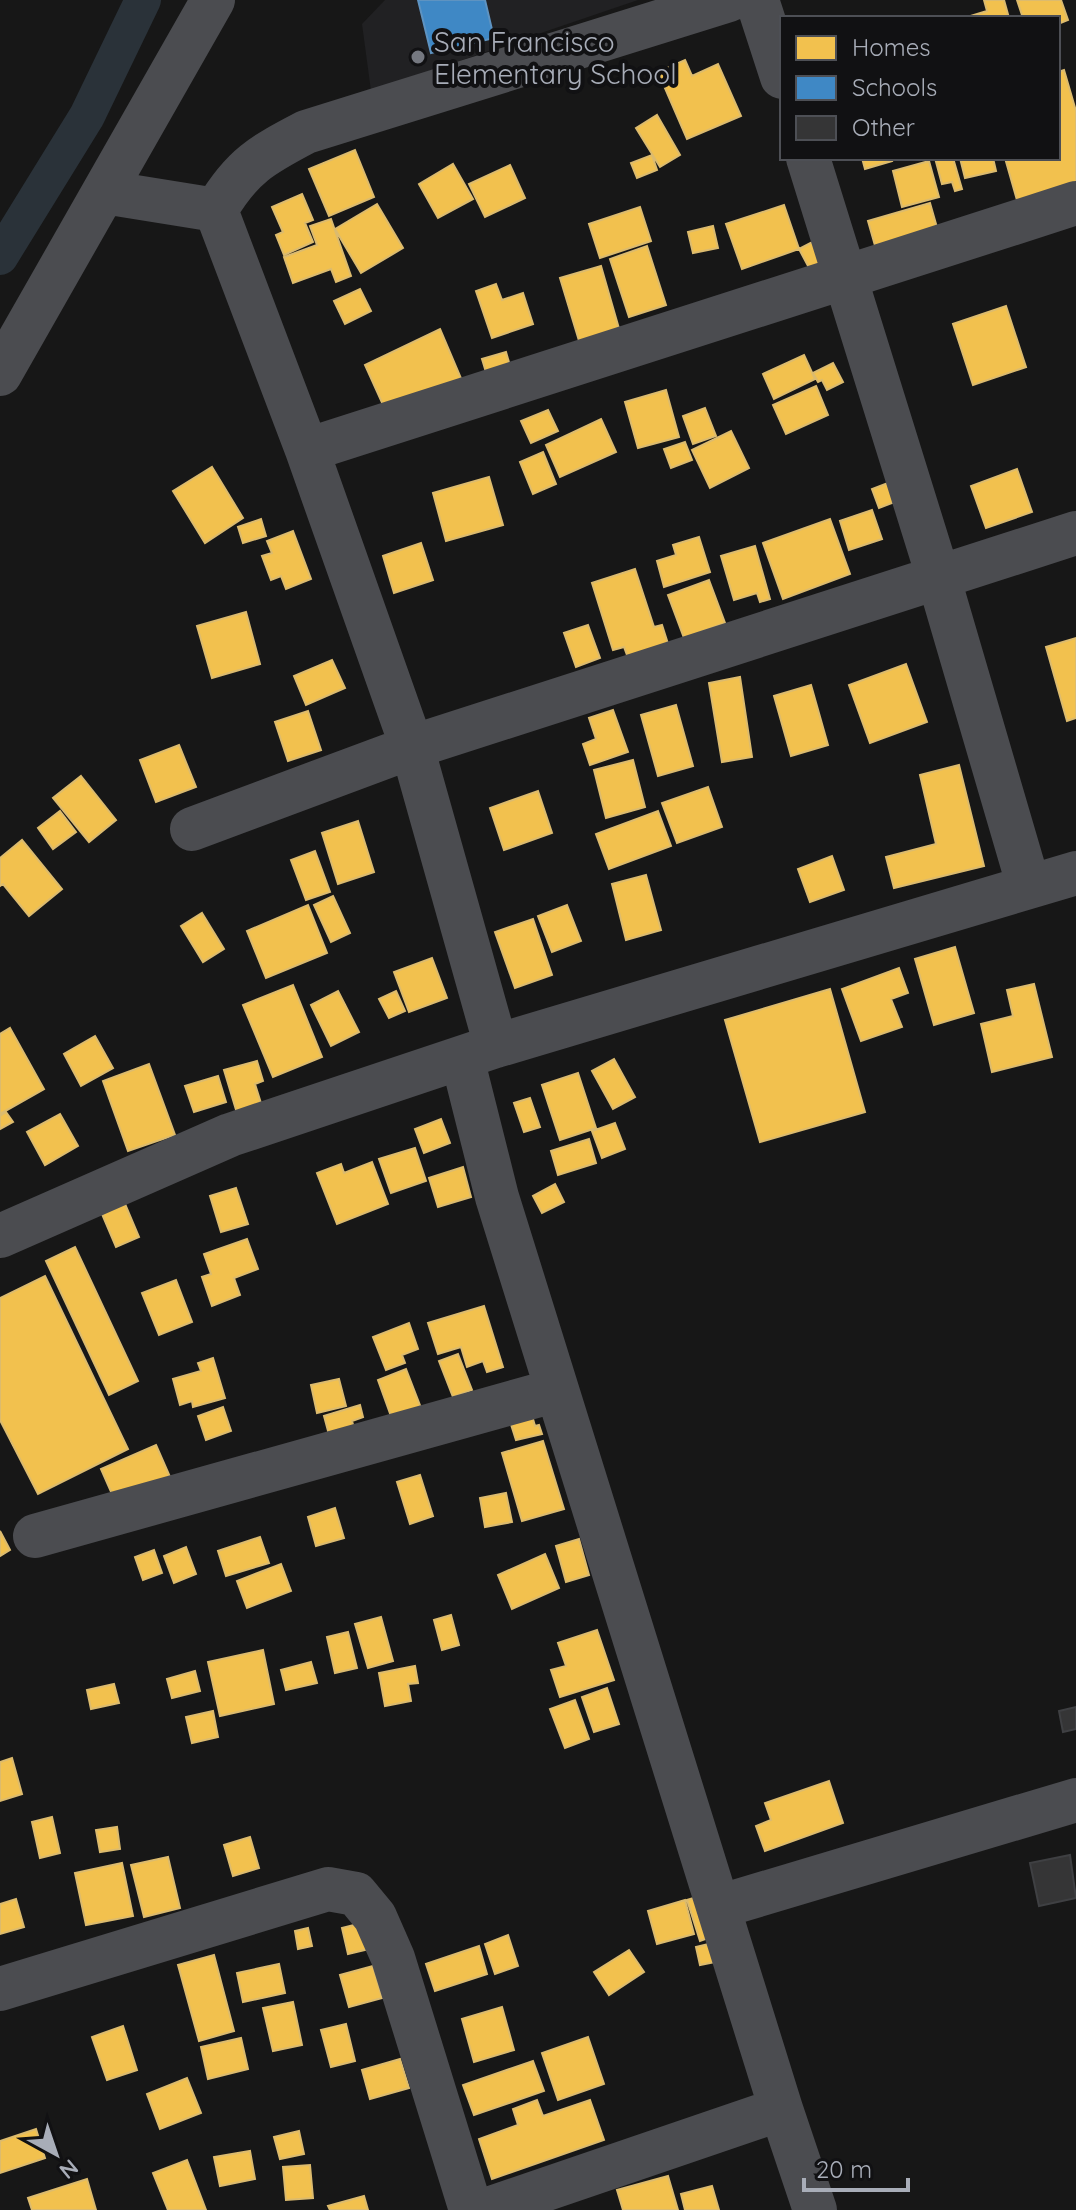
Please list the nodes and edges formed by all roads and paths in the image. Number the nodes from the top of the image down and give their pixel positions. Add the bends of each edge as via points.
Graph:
1 (213, 0) edge
2 (729, 0) edge
3 (757, 0) edge
4 (780, 71) edge
5 (809, 160) edge
6 (104, 192) junction
7 (1076, 203) edge
8 (216, 210) junction
9 (847, 276) junction
10 (0, 374) edge
11 (307, 450) junction
12 (1076, 533) edge
13 (938, 576) junction
14 (412, 747) junction
15 (192, 829) dead end
16 (1076, 873) edge
17 (1029, 887) junction
18 (479, 1052) junction
19 (0, 1236) edge
20 (557, 1390) junction
21 (35, 1536) dead end
22 (1076, 1800) edge
23 (718, 1907) junction
24 (0, 1989) edge
25 (781, 2109) junction
26 (471, 2210) edge
27 (485, 2210) edge
28 (815, 2210) edge

1 - 6 street
2 - 8 street via 306,132 263,155 232,183
3 - 4 street
5 - 9 street
6 - 8 street
6 - 10 street
7 - 9 street
8 - 11 street
9 - 11 street
9 - 13 street
11 - 14 street
12 - 13 street
13 - 14 street
13 - 17 street
14 - 15 street
14 - 18 street
16 - 17 street
17 - 18 street
18 - 19 street via 230,1135
18 - 20 street via 497,1197
20 - 21 street
20 - 23 street
22 - 23 street
23 - 25 street
24 - 26 street via 328,1889 356,1894 375,1917 393,1958
25 - 27 street
25 - 28 street

